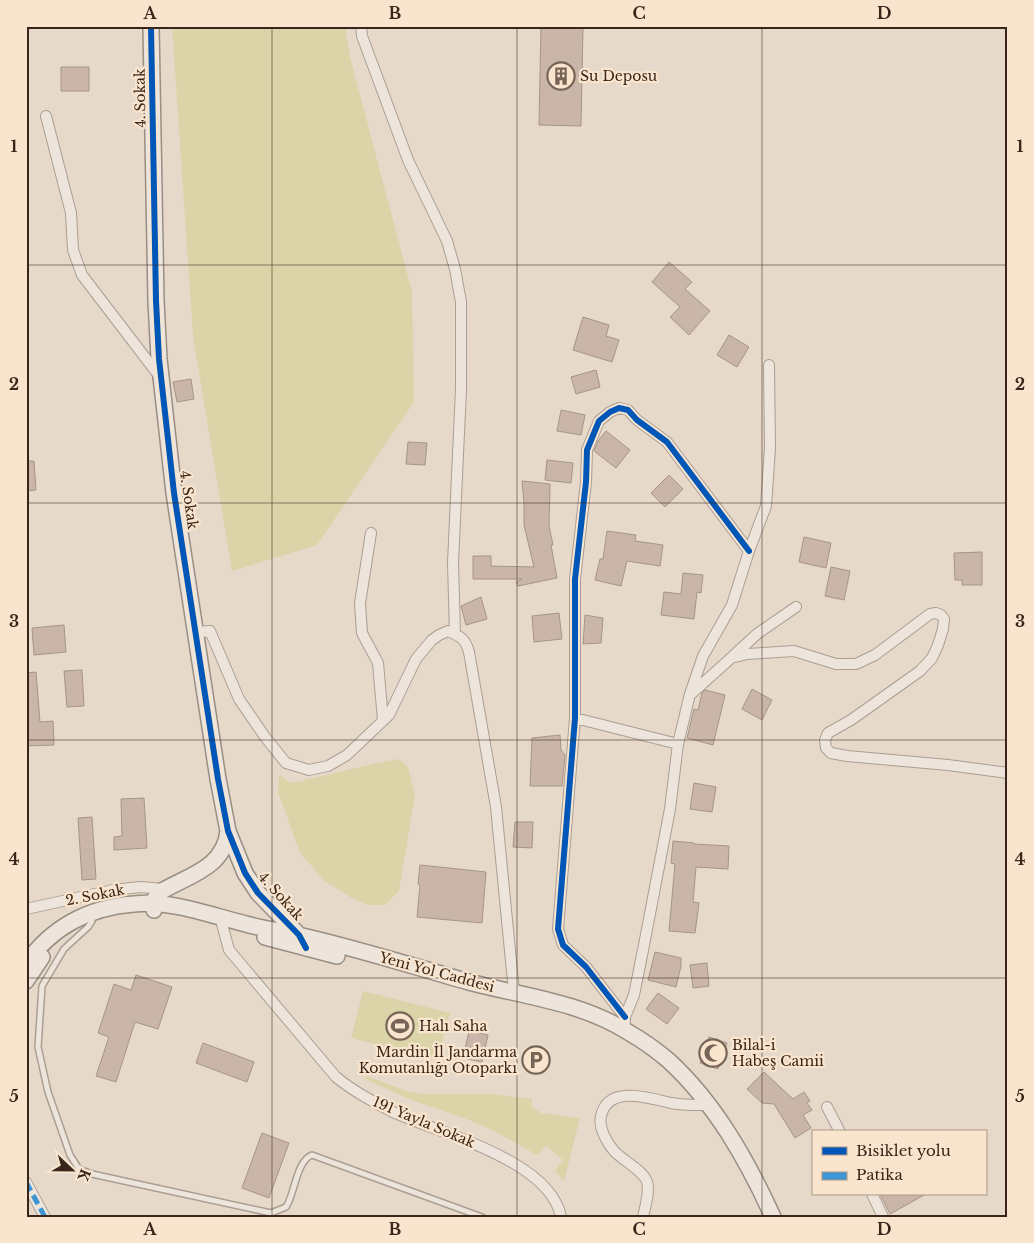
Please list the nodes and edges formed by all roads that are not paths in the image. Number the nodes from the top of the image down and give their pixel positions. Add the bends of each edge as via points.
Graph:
1 (151, 26) edge
2 (361, 26) edge
3 (46, 116) dead end
4 (769, 366) dead end
5 (162, 379) junction
6 (372, 533) dead end
7 (749, 551) junction
8 (796, 607) dead end
9 (196, 632) junction
10 (455, 634) junction
11 (731, 658) junction
12 (690, 694) junction
13 (574, 718) junction
14 (383, 720) junction
15 (678, 744) junction
16 (1008, 773) edge
17 (228, 831) junction
18 (164, 889) junction
19 (154, 907) junction
20 (26, 909) edge
21 (92, 921) junction
22 (222, 924) junction
23 (302, 942) junction
24 (26, 964) edge
25 (26, 981) edge
26 (514, 992) junction
27 (626, 1024) junction
28 (702, 1105) junction
29 (827, 1107) dead end
30 (839, 1130) edge
31 (26, 1182) edge
32 (873, 1196) edge
33 (45, 1217) edge
34 (482, 1217) edge
35 (560, 1217) edge
36 (643, 1217) edge
37 (764, 1217) edge
38 (773, 1217) edge
39 (883, 1217) edge

1 - 5 main road, 4. Sokak via 156,301
2 - 10 street via 365,45 408,160 447,241 461,302 461,389 452,563
3 - 5 street via 71,213 73,250 82,275
4 - 7 street via 770,448 766,506
5 - 9 main road, 4. Sokak via 174,493
6 - 14 street via 360,603 362,633 378,663
7 - 12 street via 732,605 703,656
7 - 13 street via 667,442 628,410 619,408 599,422 587,450 575,579
8 - 11 street via 757,634
9 - 14 street via 210,631 239,699 286,763 309,770 328,766 347,756
9 - 17 main road, 4. Sokak
10 - 14 street via 448,631 439,635 416,659 389,715
10 - 26 street via 461,636 469,652 496,807
11 - 12 street
11 - 16 street via 794,651 836,664 856,664 875,656 930,614 941,615 943,630 932,658 920,671 828,733 826,748 831,753 847,756
12 - 15 street
13 - 15 street
13 - 27 street via 558,929 563,945 586,967
15 - 27 street via 670,809
17 - 18 main road, 2. Sokak via 227,843 219,856 195,875
17 - 23 main road, 4. Sokak via 254,888
18 - 19 main road, 2. Sokak via 157,894
18 - 20 street, 2. Sokak via 113,890
19 - 21 main road, Yeni Yol Caddesi
19 - 22 main road, Yeni Yol Caddesi
19 - 23 main road, Yeni Yol Caddesi via 204,912
19 - 24 main road, Yeni Yol Caddesi via 115,906 81,917 45,941
21 - 25 main road, Yeni Yol Caddesi via 55,942
21 - 34 lane via 64,949 42,986 38,1047 48,1092 70,1155 79,1169 271,1212 289,1203 298,1172 312,1155
22 - 23 main road, Yeni Yol Caddesi
22 - 35 street, 191 Yayla Sokak via 229,950 336,1077 392,1111 482,1148 527,1171 553,1198
23 - 26 main road, Yeni Yol Caddesi
23 - 28 main road, Yeni Yol Caddesi via 587,1023 633,1045 671,1072
26 - 27 main road, Yeni Yol Caddesi
27 - 38 main road, Yeni Yol Caddesi via 666,1059 708,1104 755,1177
28 - 36 street via 630,1095 607,1103 602,1111 601,1127 613,1150 644,1175 648,1183
28 - 37 main road, Yeni Yol Caddesi via 750,1184
29 - 30 street
31 - 33 street
32 - 39 street

